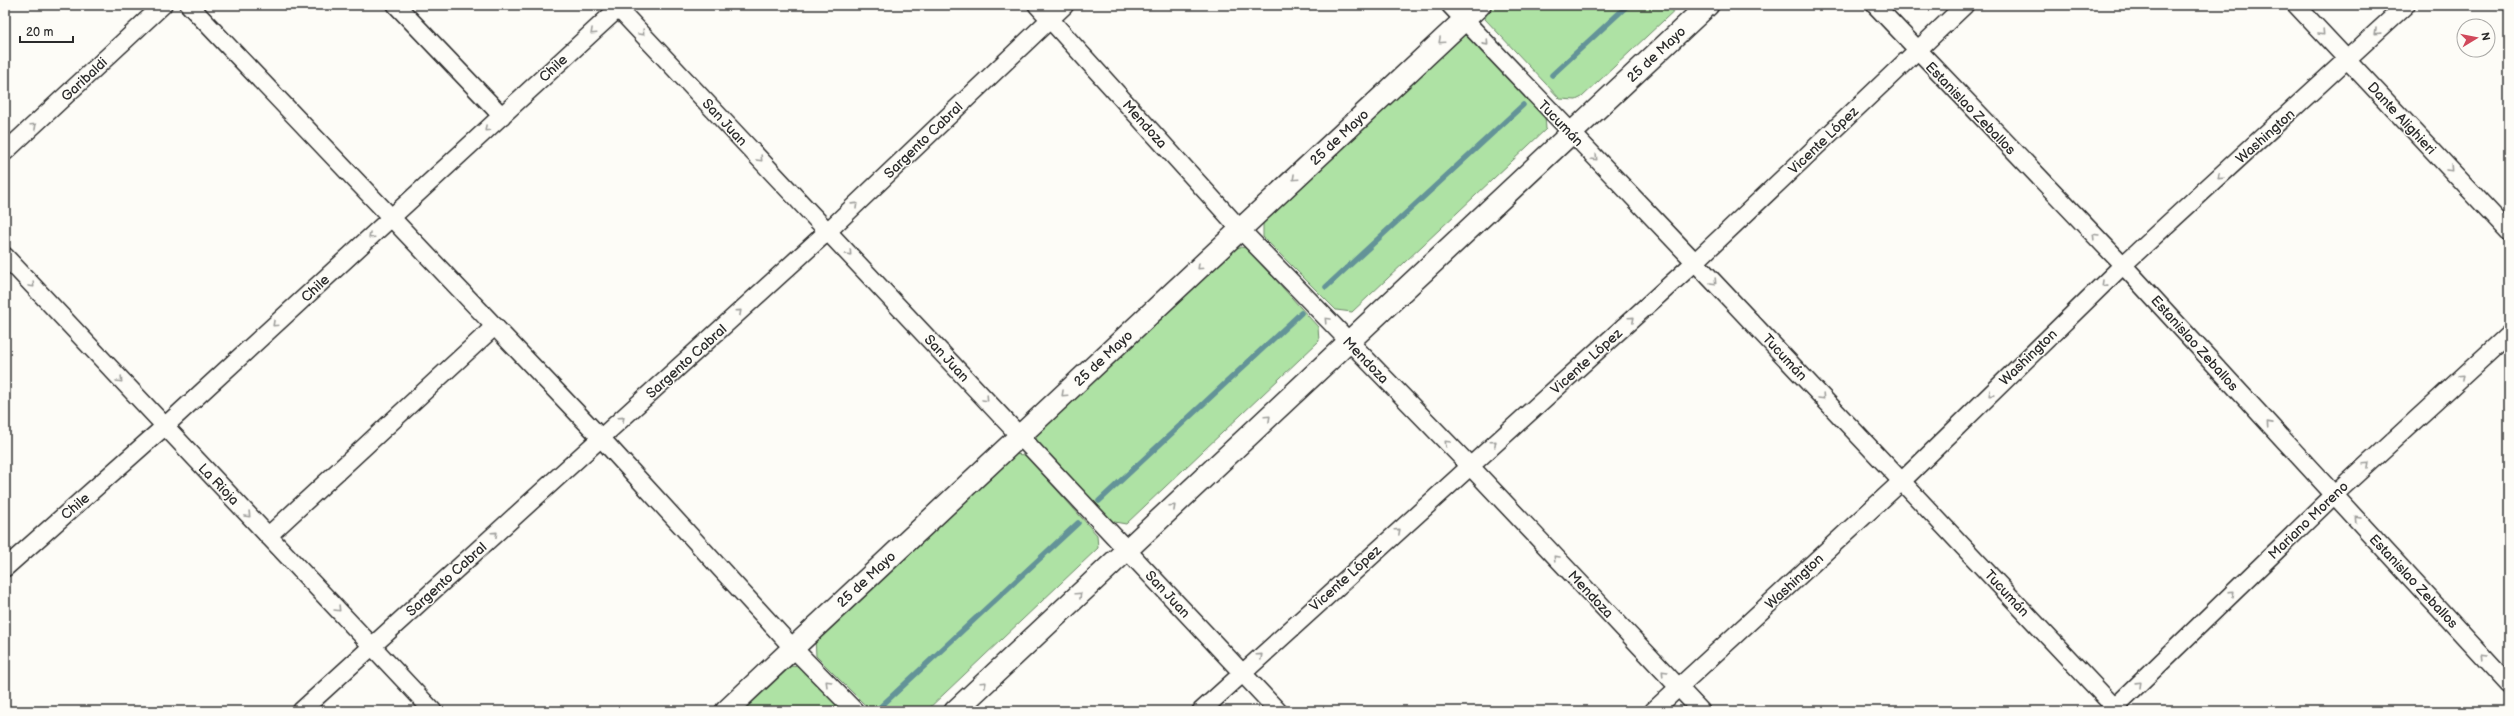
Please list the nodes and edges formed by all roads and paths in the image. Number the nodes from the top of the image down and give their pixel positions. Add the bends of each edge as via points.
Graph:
1 (163, 5) edge
2 (189, 5) edge
3 (396, 5) edge
4 (1037, 5) edge
5 (1065, 5) edge
6 (1450, 5) edge
7 (1480, 5) edge
8 (1708, 5) edge
9 (1875, 5) edge
10 (1965, 5) edge
11 (2296, 5) edge
12 (2406, 5) edge
13 (618, 6) edge
14 (1050, 19) junction
15 (1464, 20) junction
16 (1916, 50) junction
17 (2348, 60) junction
18 (502, 116) junction
19 (1571, 134) junction
20 (5, 152) edge
21 (392, 217) junction
22 (1240, 229) junction
23 (828, 231) junction
24 (2509, 232) edge
25 (5, 256) edge
26 (1695, 262) junction
27 (2123, 265) junction
28 (495, 326) junction
29 (2509, 334) edge
30 (1348, 342) junction
31 (164, 427) junction
32 (1020, 436) junction
33 (601, 438) junction
34 (1470, 466) junction
35 (1902, 481) junction
36 (2334, 495) junction
37 (268, 536) junction
38 (1127, 550) junction
39 (5, 568) edge
40 (373, 646) junction
41 (793, 648) junction
42 (1242, 673) junction
43 (2509, 685) edge
44 (1678, 687) junction
45 (2114, 710) edge
46 (301, 711) edge
47 (434, 711) edge
48 (726, 711) edge
49 (856, 711) edge
50 (955, 711) edge
51 (1201, 711) edge
52 (1278, 711) edge
53 (1653, 711) edge
54 (1701, 711) edge

20 -> 1 street, Garibaldi
2 - 21 street
3 - 18 street
4 - 14 street, Mendoza
5 - 14 street, Sargento Cabral
6 - 15 street, Tucumán
7 - 15 street, 25 de Mayo
8 - 19 street, 25 de Mayo
9 - 16 street, Estanislao Zeballos
10 - 16 street, Vicente López
11 -> 17 street, Dante Alighieri
12 -> 17 street, Washington
13 -> 18 street, Chile
13 -> 23 street, San Juan
14 - 22 street, Mendoza
23 -> 14 street, Sargento Cabral
15 -> 19 street, Tucumán
15 -> 22 street, 25 de Mayo
16 - 26 street, Vicente López
27 -> 16 street, Estanislao Zeballos
17 -> 24 street, Dante Alighieri
17 -> 27 street, Washington
18 -> 21 street, Chile
19 -> 26 street, Tucumán
19 - 30 street, 25 de Mayo
21 - 28 street
21 -> 31 street, Chile
30 -> 22 street, Mendoza
22 -> 32 street, 25 de Mayo
23 -> 32 street, San Juan
33 -> 23 street, Sargento Cabral
25 -> 31 street, La Rioja
34 -> 26 street, Vicente López
26 -> 35 street, Tucumán
27 -> 35 street, Washington
36 -> 27 street, Estanislao Zeballos
28 - 33 street
28 - 37 street
36 -> 29 street, Mariano Moreno
34 -> 30 street, Mendoza
38 -> 30 street, 25 de Mayo
31 -> 37 street, La Rioja
31 - 39 street, Chile
32 - 38 street, San Juan
32 - 41 street, 25 de Mayo
40 -> 33 street, Sargento Cabral
33 - 41 street
42 -> 34 street, Vicente López
44 -> 34 street, Mendoza
35 - 44 street, Washington
35 - 45 street, Tucumán
43 -> 36 street, Estanislao Zeballos
45 -> 36 street, Mariano Moreno
37 -> 40 street, La Rioja
38 - 42 street, San Juan
50 -> 38 street, 25 de Mayo
40 - 46 street, Sargento Cabral
40 - 47 street, La Rioja
41 - 48 street, 25 de Mayo
49 -> 41 street
42 - 51 street, Vicente López
42 - 52 street, San Juan
44 - 53 street, Washington
44 - 54 street, Mendoza

